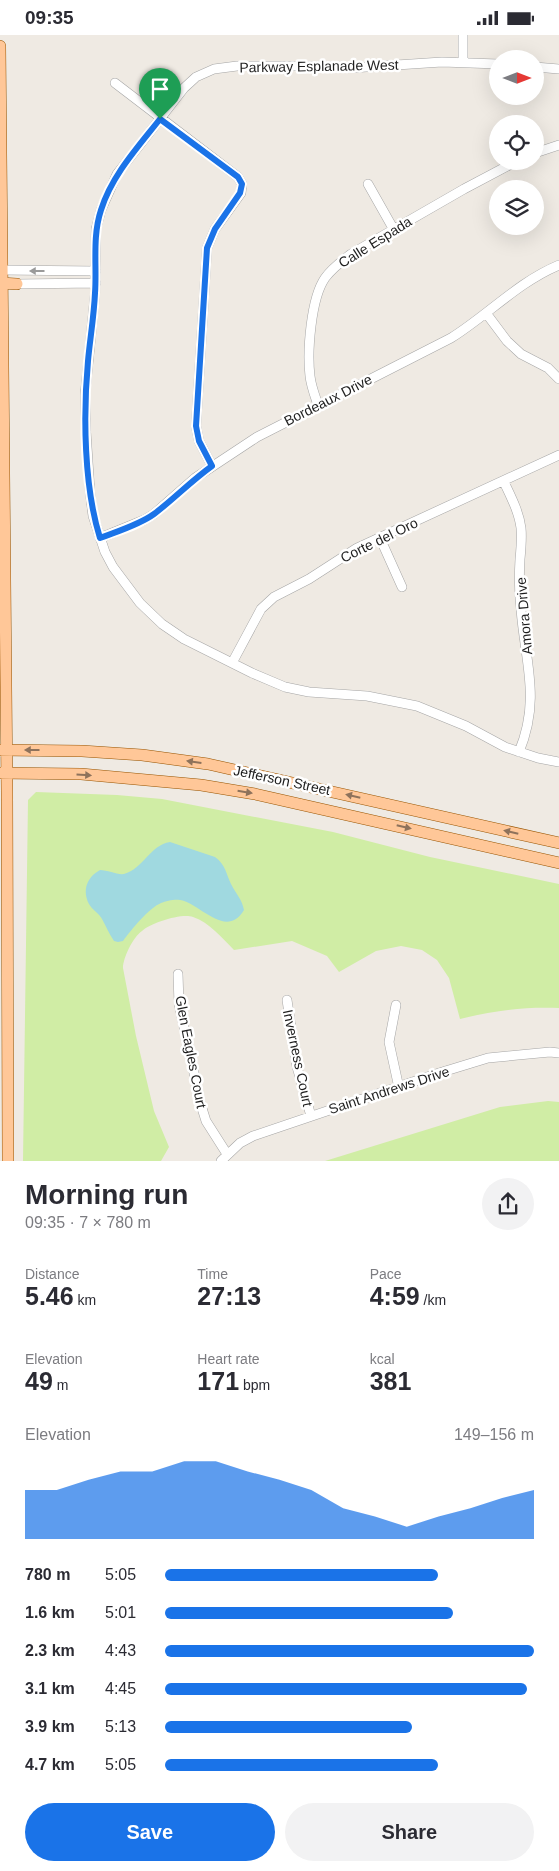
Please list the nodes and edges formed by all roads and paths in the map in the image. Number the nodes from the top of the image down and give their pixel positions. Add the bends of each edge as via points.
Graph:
1 (463, 35) edge
2 (0, 46) edge
3 (463, 62) junction
4 (489, 63) edge
5 (544, 68) edge
6 (559, 69) edge
7 (115, 83) dead end
8 (160, 119) junction
9 (559, 145) edge
10 (544, 150) edge
11 (499, 170) edge
12 (368, 184) dead end
13 (394, 230) junction
14 (559, 265) edge
15 (2, 270) junction
16 (96, 271) junction
17 (96, 283) junction
18 (1, 284) edge
19 (17, 284) joint
20 (486, 313) junction
21 (559, 379) edge
22 (318, 405) junction
23 (0, 447) edge
24 (559, 455) edge
25 (3, 459) junction
26 (212, 466) junction
27 (504, 481) junction
28 (100, 538) junction
29 (380, 538) junction
30 (402, 587) dead end
31 (0, 591) edge
32 (5, 604) junction
33 (232, 663) junction
34 (3, 750) edge
35 (519, 752) junction
36 (559, 762) edge
37 (3, 773) edge
38 (559, 843) edge
39 (559, 863) edge
40 (178, 974) dead end
41 (287, 1000) dead end
42 (396, 1005) dead end
43 (559, 1053) edge
44 (399, 1088) junction
45 (311, 1116) junction
46 (227, 1154) junction
47 (8, 1161) edge
48 (221, 1161) edge

1 - 3 street
2 - 15 main road
3 - 4 street, Parkway Esplanade West
3 - 8 street, Parkway Esplanade West via 359,68 252,66 214,69 196,77 184,88
5 - 6 street
7 - 8 street
8 - 16 street, Parkway Esplanade West via 117,174 108,193 96,229
8 - 26 street via 238,177 242,184 240,193 215,229 207,248 196,426 199,441
9 - 10 street
11 - 13 street, Calle Espada
12 - 13 street
13 - 22 street, Calle Espada via 337,264 315,299 310,375
14 - 20 street, Bordeaux Drive via 532,279
16 -> 15 street
15 - 18 main road
16 - 17 street, Parkway Esplanade West
17 - 19 street
17 - 28 street, Parkway Esplanade West via 85,395 90,492
18 - 19 main road
18 - 25 main road
20 - 21 street via 521,354 548,368
20 - 22 street, Bordeaux Drive via 451,338
22 - 26 street, Bordeaux Drive via 257,437
23 - 25 main road
24 - 27 street, Corte del Oro
25 - 32 main road
26 - 28 street, Bordeaux Drive via 154,514
27 - 29 street, Corte del Oro
27 - 35 street, Amora Drive via 521,529 519,582 530,677 530,713 527,733
28 - 33 street, Parkway Esplanade West via 124,584 162,624
29 - 30 street
29 - 33 street, Corte del Oro via 274,597 261,609
31 - 32 main road
32 - 34 main road
33 - 35 street, Parkway Esplanade West via 285,687 392,699 418,706
34 - 37 main road
38 -> 34 main road, Jefferson Street via 208,764 142,755
35 - 36 street, Parkway Esplanade West
37 -> 39 main road, Jefferson Street via 139,778 246,792
37 - 47 main road
40 - 46 street, Glen Eagles Court via 179,1004 201,1105 206,1121
41 - 45 street, Inverness Court via 297,1067
42 - 44 street via 390,1042
43 - 44 street, Saint Andrews Drive via 488,1058
44 - 45 street, Saint Andrews Drive
45 - 46 street, Saint Andrews Drive via 253,1136
46 - 48 street, Saint Andrews Drive

